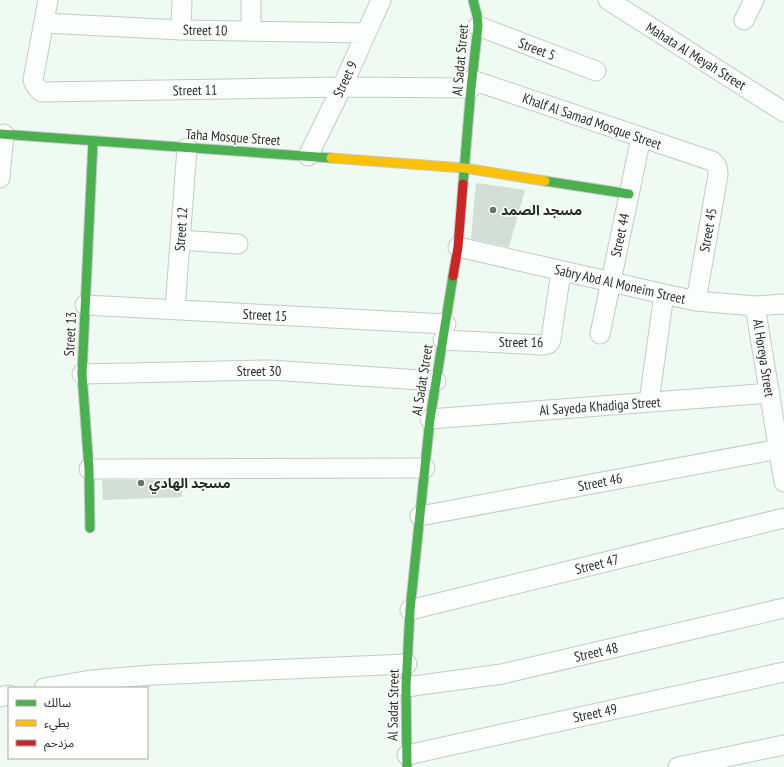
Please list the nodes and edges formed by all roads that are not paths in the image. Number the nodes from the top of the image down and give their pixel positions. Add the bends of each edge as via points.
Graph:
1 (48, 0) edge
2 (182, 0) edge
3 (251, 0) edge
4 (381, 0) edge
5 (473, 0) edge
6 (608, 0) edge
7 (754, 0) edge
8 (744, 20) dead end
9 (44, 23) junction
10 (478, 26) junction
11 (181, 30) junction
12 (251, 31) junction
13 (366, 33) junction
14 (596, 72) dead end
15 (471, 84) junction
16 (342, 87) junction
17 (784, 112) edge
18 (2, 134) edge
19 (640, 137) junction
20 (93, 141) junction
21 (187, 148) junction
22 (308, 156) junction
23 (712, 161) joint
24 (464, 168) junction
25 (0, 178) edge
26 (629, 194) junction
27 (180, 240) junction
28 (238, 244) dead end
29 (458, 247) junction
30 (561, 271) junction
31 (610, 282) junction
32 (664, 294) junction
33 (696, 300) junction
34 (784, 304) edge
35 (85, 305) junction
36 (755, 306) junction
37 (175, 310) junction
38 (444, 332) junction
39 (600, 334) dead end
40 (82, 374) junction
41 (436, 381) junction
42 (770, 392) junction
43 (649, 402) junction
44 (430, 419) junction
45 (781, 456) edge
46 (425, 468) junction
47 (89, 469) junction
48 (784, 482) edge
49 (420, 516) junction
50 (784, 518) edge
51 (90, 528) dead end
52 (784, 608) edge
53 (410, 610) junction
54 (408, 664) junction
55 (784, 672) edge
56 (50, 687) edge
57 (406, 687) junction
58 (784, 745) edge
59 (407, 761) edge
60 (678, 767) edge

1 - 9 street
2 - 11 street
3 - 12 street
4 - 13 street, Street 9
5 - 10 street, Al Sadat Street
6 - 17 street, Mahata Al Meyah Street
7 - 8 street
9 - 11 street, Street 10
9 - 16 street, Street 11 via 33,80 34,86 42,92
10 - 14 street, Street 5
10 - 15 street, Al Sadat Street
11 - 12 street, Street 10
12 - 13 street, Street 10
13 - 16 street, Street 9
15 - 16 street, Khalf Al Samad Mosque Street
15 - 19 street, Khalf Al Samad Mosque Street
15 - 24 street, Al Sadat Street
16 - 22 street, Street 9
18 - 20 street, Taha Mosque Street
18 - 25 street
19 - 23 street, Khalf Al Samad Mosque Street
19 - 26 street, Street 44
20 - 21 street, Taha Mosque Street
20 - 35 street, Street 13
21 - 22 street, Taha Mosque Street
21 - 27 street, Street 12
22 - 24 street, Taha Mosque Street
23 - 33 street, Street 45 via 718,169 718,175
24 - 26 street, Taha Mosque Street
24 - 29 street, Al Sadat Street
26 - 31 street, Street 44
27 - 28 street
27 - 37 street, Street 12
29 - 30 street, Sabry Abd Al Moneim Street
29 - 38 street, Al Sadat Street
30 - 31 street, Sabry Abd Al Moneim Street
30 - 38 street, Street 16 via 551,339 548,344
31 - 32 street, Sabry Abd Al Moneim Street
31 - 39 street, Street 44
32 - 33 street, Sabry Abd Al Moneim Street
32 - 43 street
33 - 36 street, Sabry Abd Al Moneim Street
34 - 36 street, Sabry Abd Al Moneim Street
35 - 37 street, Street 15
35 - 40 street, Street 13
36 - 42 street, Al Horeya Street
37 - 38 street, Street 15
38 - 41 street, Al Sadat Street
40 - 41 street, Street 30 via 270,370
40 - 47 street, Street 13
41 - 44 street, Al Sadat Street
42 - 43 street, Al Sayeda Khadiga Street
42 - 45 street, Al Horeya Street
43 - 44 street, Al Sayeda Khadiga Street
44 - 46 street, Al Sadat Street
45 - 48 street, Al Horeya Street
45 - 49 street, Street 46
46 - 47 street
46 - 49 street, Al Sadat Street
47 - 51 street, Street 13
49 - 53 street, Al Sadat Street
50 - 53 street, Street 47
52 - 57 street, Street 48 via 502,674
53 - 54 street, Al Sadat Street
54 - 56 street via 152,675 91,680
54 - 57 street, Al Sadat Street
55 - 59 street, Street 49
57 - 59 street, Al Sadat Street
58 - 60 street

